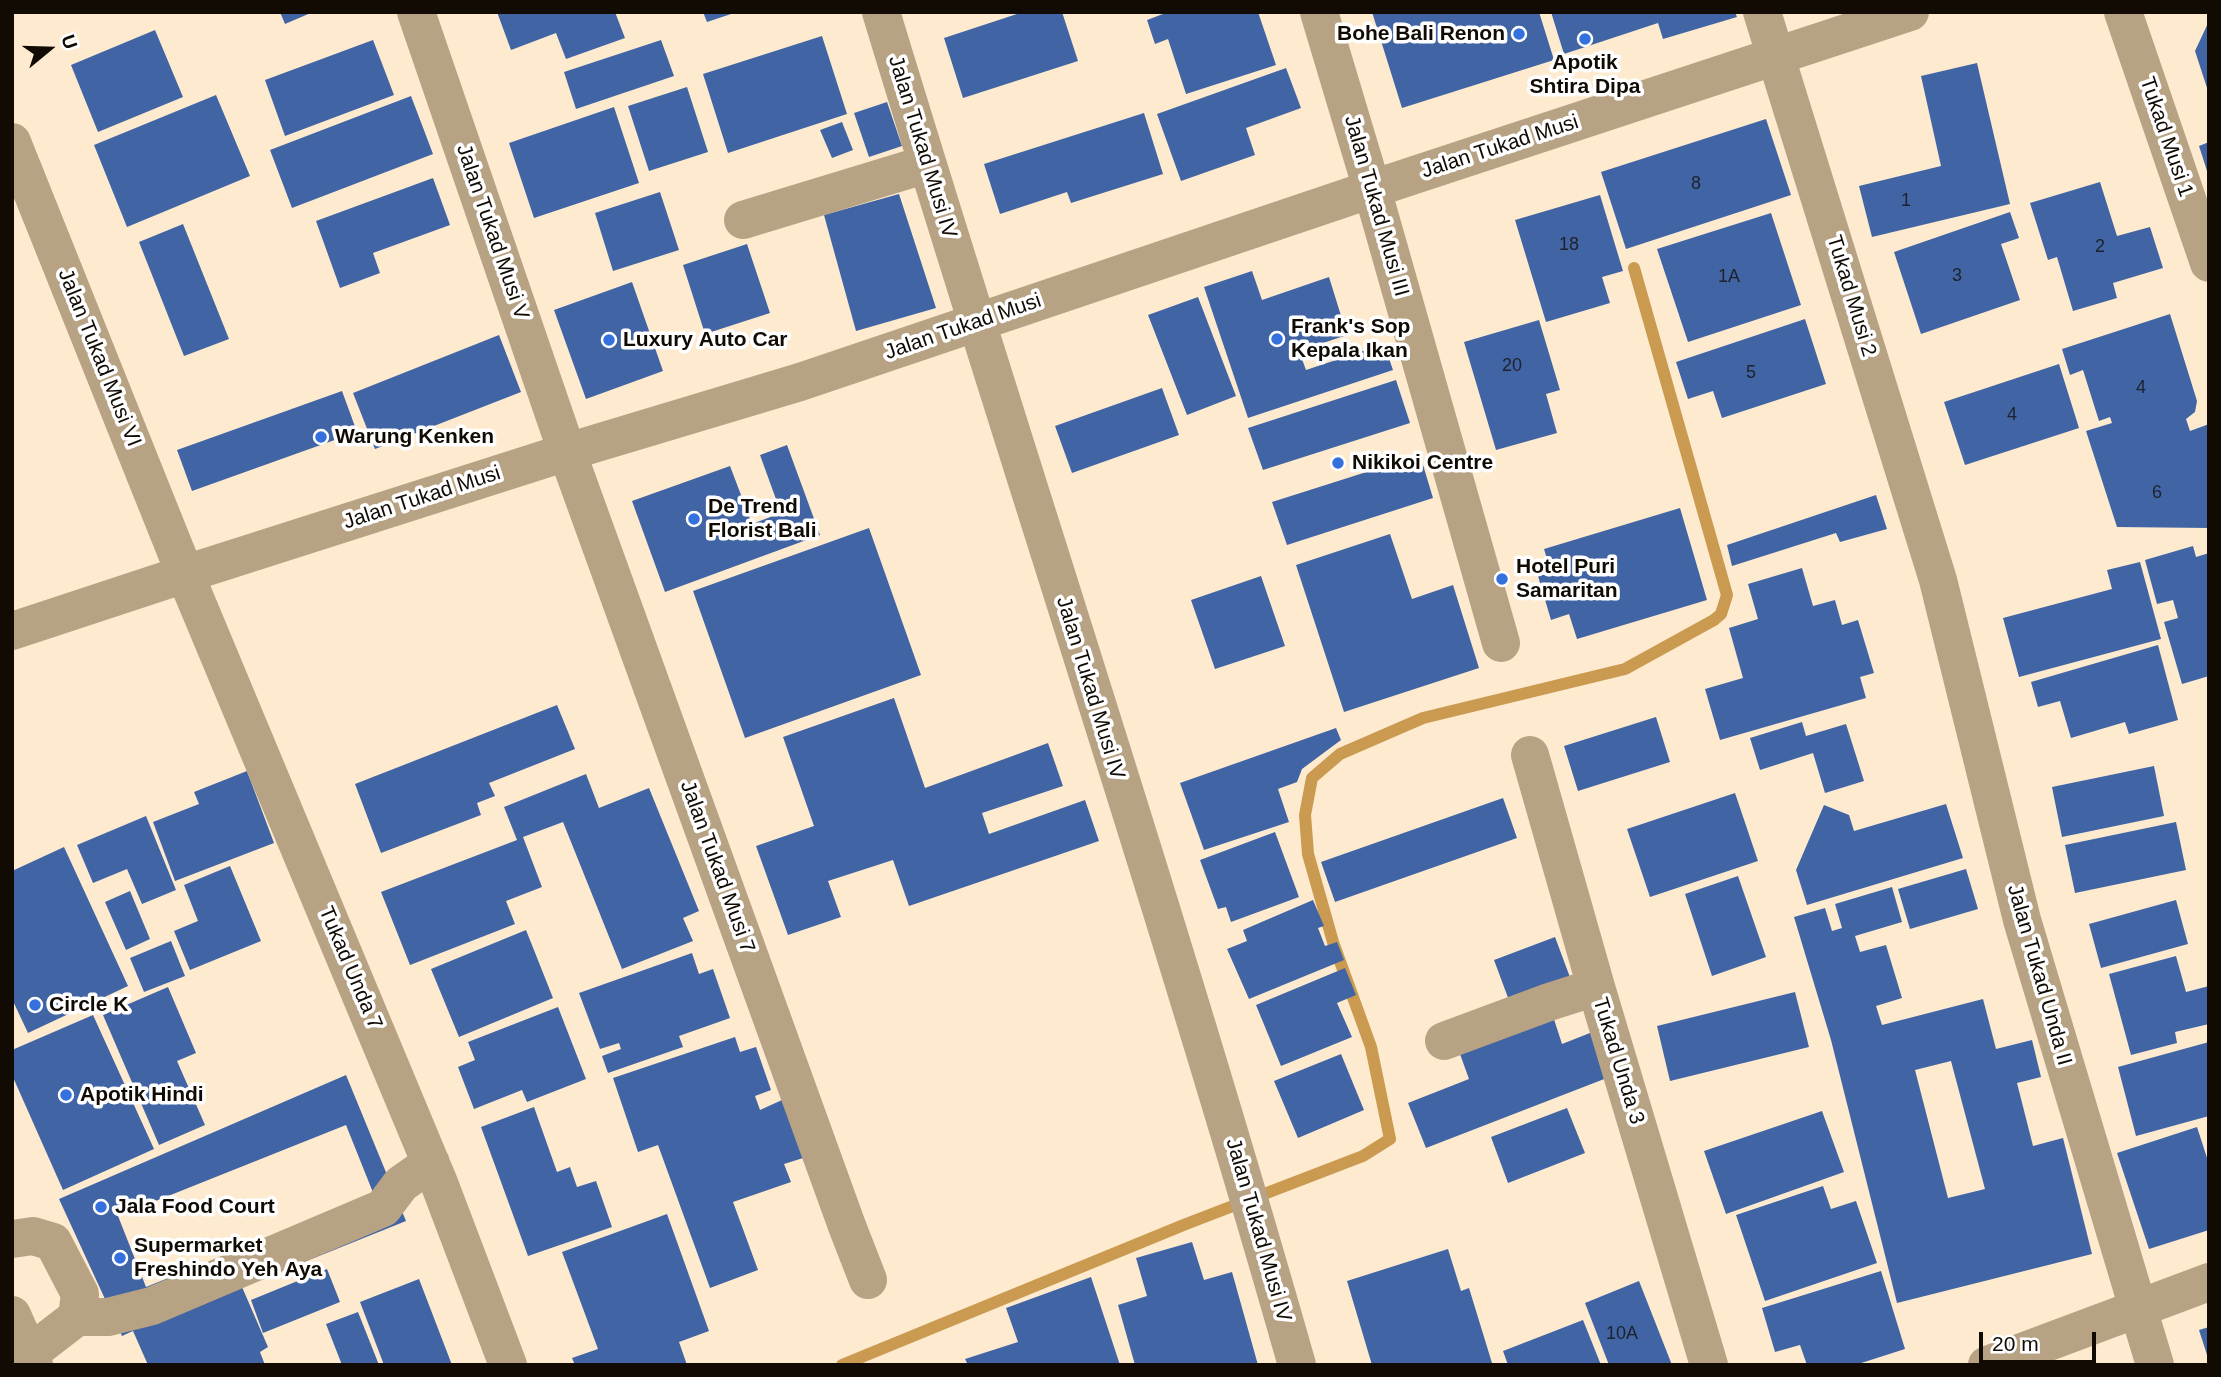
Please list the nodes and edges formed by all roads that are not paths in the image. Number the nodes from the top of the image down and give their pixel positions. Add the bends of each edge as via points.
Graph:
1 (416, 12) edge
2 (881, 12) edge
3 (1319, 12) edge
4 (1762, 12) edge
5 (1910, 12) edge
6 (2123, 12) edge
7 (1776, 55) junction
8 (12, 142) edge
9 (927, 164) junction
10 (1372, 189) junction
11 (743, 220) dead end
12 (2209, 263) edge
13 (976, 323) junction
14 (567, 452) junction
15 (185, 574) junction
16 (1938, 580) joint
17 (12, 631) edge
18 (1501, 643) dead end
19 (1531, 755) dead end
20 (1596, 987) junction
21 (1444, 1041) dead end
22 (430, 1163) junction
23 (12, 1239) edge
24 (868, 1280) dead end
25 (2209, 1282) edge
26 (2138, 1307) junction
27 (12, 1315) edge
28 (76, 1317) junction
29 (32, 1359) edge
30 (508, 1365) edge
31 (1297, 1365) edge
32 (1709, 1365) edge
33 (1987, 1365) edge
34 (2155, 1365) edge

1 - 14 street, Jalan Tukad Musi V
2 - 9 street, Jalan Tukad Musi IV
3 - 10 street, Jalan Tukad Musi III
4 - 7 street, Tukad Musi 2
5 - 7 street, Jalan Tukad Musi
6 - 12 street, Tukad Musi 1
7 - 10 street, Jalan Tukad Musi
7 - 16 street, Tukad Musi 2
8 - 15 street, Jalan Tukad Musi VI
9 - 11 street
9 - 13 street, Jalan Tukad Musi IV
10 - 13 street, Jalan Tukad Musi
10 - 18 street, Jalan Tukad Musi III
13 - 14 street, Jalan Tukad Musi
13 - 31 street, Jalan Tukad Musi IV via 1248,1192
14 - 15 street, Jalan Tukad Musi
14 - 24 street, Jalan Tukad Musi 7
15 - 17 street, Jalan Tukad Musi
15 - 22 street, Tukad Unda 7
16 - 26 street, Jalan Tukad Unda II via 2022,920
19 - 20 street, Tukad Unda 3
20 - 21 street
20 - 32 street, Tukad Unda 3
22 - 28 street via 401,1184 383,1208 152,1306 108,1317
22 - 30 street, Tukad Unda 7
23 - 28 street via 33,1236 53,1242 80,1294
25 - 26 street
26 - 33 street
26 - 34 street, Jalan Tukad Unda II
27 - 29 street
28 - 29 street

